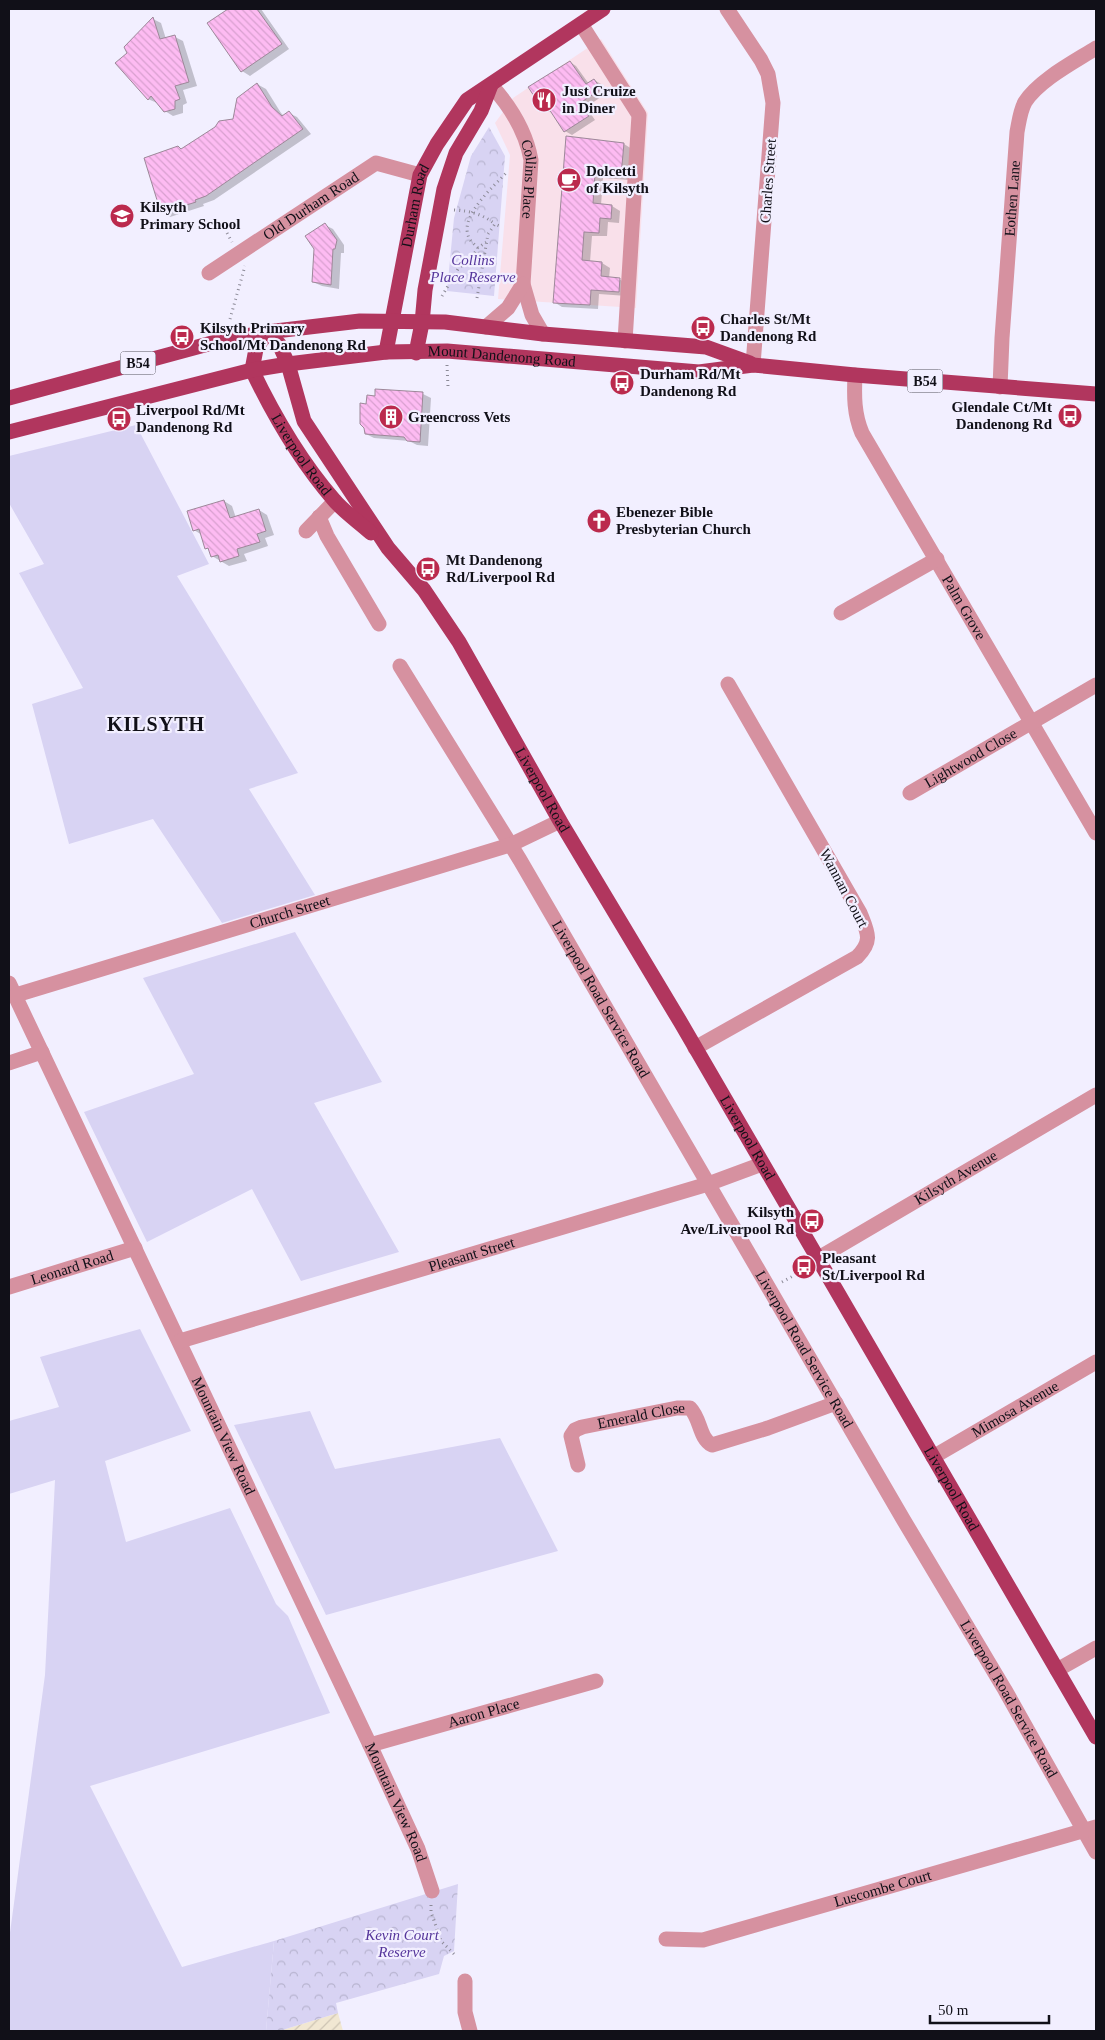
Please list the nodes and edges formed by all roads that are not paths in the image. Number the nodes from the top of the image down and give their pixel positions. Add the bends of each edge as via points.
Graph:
1 (602, 9) edge
2 (727, 9) edge
3 (581, 24) junction
4 (1096, 48) edge
5 (490, 85) junction
6 (420, 175) junction
7 (208, 274) dead end
8 (523, 284) junction
9 (391, 322) junction
10 (422, 322) junction
11 (486, 327) junction
12 (267, 332) junction
13 (543, 334) junction
14 (625, 341) junction
15 (386, 352) junction
16 (416, 353) junction
17 (288, 364) junction
18 (753, 365) junction
19 (252, 370) junction
20 (855, 375) junction
21 (1000, 387) junction
22 (1096, 394) edge
23 (9, 398) edge
24 (9, 432) edge
25 (335, 501) junction
26 (320, 518) junction
27 (306, 531) dead end
28 (388, 548) junction
29 (937, 559) junction
30 (841, 612) dead end
31 (379, 624) dead end
32 (400, 666) dead end
33 (728, 684) dead end
34 (1096, 685) edge
35 (1032, 723) junction
36 (910, 793) dead end
37 (560, 821) junction
38 (1096, 833) edge
39 (510, 846) junction
40 (12, 989) edge
41 (695, 1048) junction
42 (42, 1052) junction
43 (9, 1063) edge
44 (1096, 1096) edge
45 (762, 1164) junction
46 (708, 1184) junction
47 (135, 1248) junction
48 (817, 1259) junction
49 (9, 1287) edge
50 (180, 1341) junction
51 (1096, 1362) edge
52 (836, 1403) junction
53 (934, 1457) junction
54 (578, 1464) dead end
55 (1096, 1648) edge
56 (1057, 1670) junction
57 (596, 1681) dead end
58 (1096, 1737) edge
59 (370, 1745) junction
60 (1090, 1829) edge
61 (1096, 1852) edge
62 (432, 1891) road end
63 (666, 1939) dead end
64 (465, 1981) dead end
65 (470, 2031) edge

1 - 3 main road, Durham Road
2 - 18 street, Charles Street via 768,74 773,103
3 - 5 main road, Durham Road
3 - 14 street via 638,115
4 - 21 street, Eothen Lane via 1032,93 1020,116
5 - 6 main road, Durham Road via 467,100
5 - 8 street, Collins Place via 504,100 520,128 531,160
5 - 10 main road, Durham Road via 481,111 456,153 444,189
6 - 7 street, Old Durham Road via 376,163
6 - 9 main road, Durham Road
8 - 11 street via 508,308
8 - 13 street via 532,314
9 - 10 main road, Mount Dandenong Road / B54
9 - 12 main road, Mount Dandenong Road / B54 via 360,321
9 - 15 main road, Durham Road
10 - 11 main road, Mount Dandenong Road / B54
10 - 16 main road, Durham Road
11 - 13 main road, Mount Dandenong Road / B54
12 - 17 main road, Liverpool Road via 279,344
12 - 19 main road via 256,349
12 - 23 main road, Mount Dandenong Road / B54 via 223,340
13 - 14 main road, Mount Dandenong Road / B54
14 - 18 main road, Mount Dandenong Road / B54 via 706,347
15 - 16 main road, Mount Dandenong Road / B54
15 - 17 main road, Mount Dandenong Road / B54
16 - 18 main road, Mount Dandenong Road / B54 via 447,351 699,372
17 - 19 main road, Mount Dandenong Road / B54
17 - 28 main road, Liverpool Road via 304,421
18 - 20 main road, Mount Dandenong Road / B54
19 - 24 main road, Mount Dandenong Road / B54
19 - 25 main road, Liverpool Road via 289,436
20 - 21 main road, Mount Dandenong Road / B54
20 - 29 street, Palm Grove via 854,403 862,433
21 - 22 main road, Mount Dandenong Road / B54
25 - 26 street
25 - 28 main road, Liverpool Road
26 - 27 street
26 - 31 street via 327,536
28 - 37 main road, Liverpool Road via 424,590 459,642
29 - 30 street
29 - 35 street, Palm Grove
32 - 39 street, Liverpool Road Service Road
33 - 41 street, Wannan Court via 860,913 869,940 857,957
34 - 35 street, Lightwood Close
35 - 36 street, Lightwood Close
35 - 38 street, Palm Grove
37 - 39 street, Church Street
37 - 41 main road, Liverpool Road
39 - 40 street, Church Street
39 - 46 street, Liverpool Road Service Road
40 - 42 street, Mountain View Road
41 - 45 main road, Liverpool Road
42 - 43 street
42 - 47 street, Mountain View Road
44 - 48 street, Kilsyth Avenue
45 - 46 street, Pleasant Street
45 - 48 main road, Liverpool Road
46 - 50 street, Pleasant Street
46 - 52 street, Liverpool Road Service Road
47 - 49 street, Leonard Road
47 - 50 street, Mountain View Road
48 - 53 main road, Liverpool Road
50 - 59 street, Mountain View Road
51 - 53 street, Mimosa Avenue
52 - 54 street, Emerald Close via 712,1445 704,1438 690,1408 582,1427 571,1436
52 - 60 street, Liverpool Road Service Road
53 - 56 main road, Liverpool Road
55 - 56 street
56 - 58 main road, Liverpool Road
57 - 59 street, Aaron Place
59 - 62 street, Mountain View Road via 418,1849
60 - 61 street, Liverpool Road Service Road
60 - 63 street, Luscombe Court via 703,1940
64 - 65 street via 465,2012

